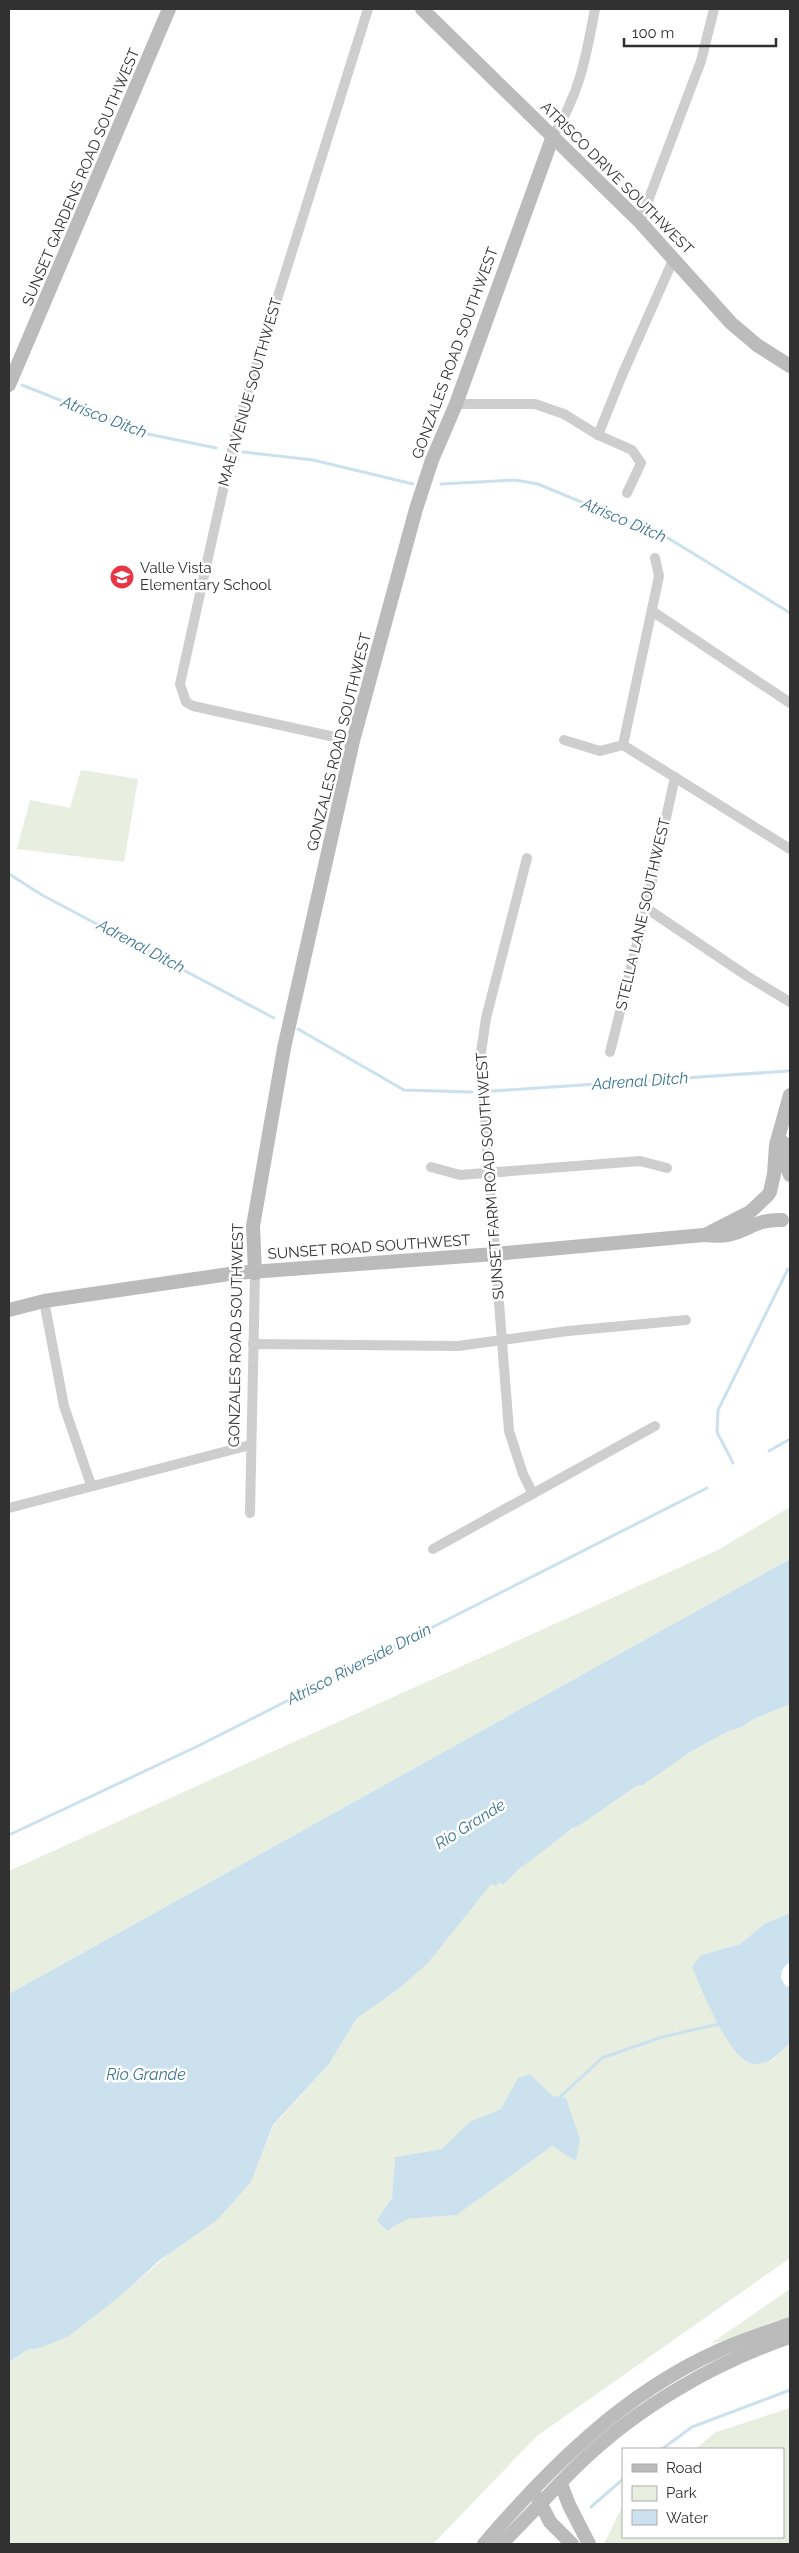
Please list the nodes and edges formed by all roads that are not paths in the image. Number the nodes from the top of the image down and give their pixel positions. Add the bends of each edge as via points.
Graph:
1 (169, 9) edge
2 (368, 9) edge
3 (422, 9) edge
4 (595, 9) edge
5 (714, 9) edge
6 (553, 136) junction
7 (640, 222) junction
8 (674, 258) junction
9 (790, 366) edge
10 (9, 385) edge
11 (456, 404) junction
12 (598, 435) junction
13 (627, 493) dead end
14 (655, 558) dead end
15 (652, 611) junction
16 (790, 703) edge
17 (564, 740) dead end
18 (353, 741) junction
19 (623, 745) junction
20 (675, 776) junction
21 (790, 849) edge
22 (527, 858) dead end
23 (646, 908) junction
24 (790, 1002) edge
25 (610, 1052) dead end
26 (790, 1097) edge
27 (431, 1167) dead end
28 (667, 1168) dead end
29 (488, 1173) junction
30 (790, 1175) edge
31 (790, 1181) edge
32 (769, 1194) junction
33 (786, 1220) edge
34 (704, 1235) junction
35 (495, 1254) junction
36 (255, 1273) junction
37 (44, 1301) junction
38 (9, 1310) edge
39 (686, 1320) dead end
40 (502, 1341) junction
41 (253, 1344) junction
42 (655, 1426) dead end
43 (250, 1445) junction
44 (91, 1485) junction
45 (533, 1494) junction
46 (9, 1508) edge
47 (250, 1513) dead end
48 (433, 1549) dead end
49 (790, 2324) edge
50 (790, 2337) edge
51 (561, 2484) junction
52 (535, 2488) junction
53 (541, 2505) junction
54 (484, 2544) edge
55 (501, 2544) edge
56 (572, 2544) edge
57 (589, 2544) edge

1 - 10 street, SUNSET GARDENS ROAD SOUTHWEST
2 - 18 street, MAE AVENUE SOUTHWEST via 237,427 180,684 186,702 200,708
3 - 6 street, ATRISCO DRIVE SOUTHWEST
4 - 6 street, GONZALES ROAD SOUTHWEST via 584,69 564,119
5 - 7 street via 701,60
6 - 7 street, ATRISCO DRIVE SOUTHWEST
6 - 11 street, GONZALES ROAD SOUTHWEST
7 - 8 street, ATRISCO DRIVE SOUTHWEST
8 - 9 street, ATRISCO DRIVE SOUTHWEST via 732,322 757,345
8 - 12 street
11 - 12 street via 535,404 564,414
11 - 18 street, GONZALES ROAD SOUTHWEST via 416,509
12 - 13 street via 632,450 640,463
14 - 15 street via 659,576
15 - 16 street
15 - 19 street
17 - 19 street via 600,751
18 - 36 street, GONZALES ROAD SOUTHWEST via 284,1048 254,1226
19 - 20 street
20 - 21 street
20 - 23 street, STELLA LANE SOUTHWEST
22 - 29 street, SUNSET FARM ROAD SOUTHWEST via 482,1041 480,1059
23 - 24 street
23 - 25 street, STELLA LANE SOUTHWEST
26 - 30 street via 783,1155
26 - 32 street via 776,1145
27 - 29 street via 452,1174
28 - 29 street via 640,1161
29 - 35 street, SUNSET FARM ROAD SOUTHWEST
31 - 32 street, SUNSET ROAD SOUTHWEST via 779,1182
32 - 33 street via 769,1209
32 - 34 street, SUNSET ROAD SOUTHWEST via 739,1219
33 - 34 street, SUNSET ROAD SOUTHWEST via 761,1221 722,1236
34 - 35 street, SUNSET ROAD SOUTHWEST
35 - 36 street, SUNSET ROAD SOUTHWEST
35 - 40 street, SUNSET FARM ROAD SOUTHWEST
36 - 37 street, SUNSET ROAD SOUTHWEST
36 - 41 street, GONZALES ROAD SOUTHWEST
37 - 38 street, SUNSET ROAD SOUTHWEST
37 - 44 street via 64,1406
39 - 40 street
40 - 41 street via 458,1346
40 - 45 street, SUNSET FARM ROAD SOUTHWEST via 509,1431
41 - 43 street, GONZALES ROAD SOUTHWEST
42 - 45 street
43 - 44 street
43 - 47 street, GONZALES ROAD SOUTHWEST
44 - 46 street
45 - 48 street
49 - 52 street via 716,2352 663,2380 623,2407 569,2453
50 - 51 street via 723,2365 667,2396 631,2420 580,2463
51 - 53 street
51 - 57 street
52 - 53 street
52 - 54 street
53 - 55 street
53 - 56 street via 550,2522

